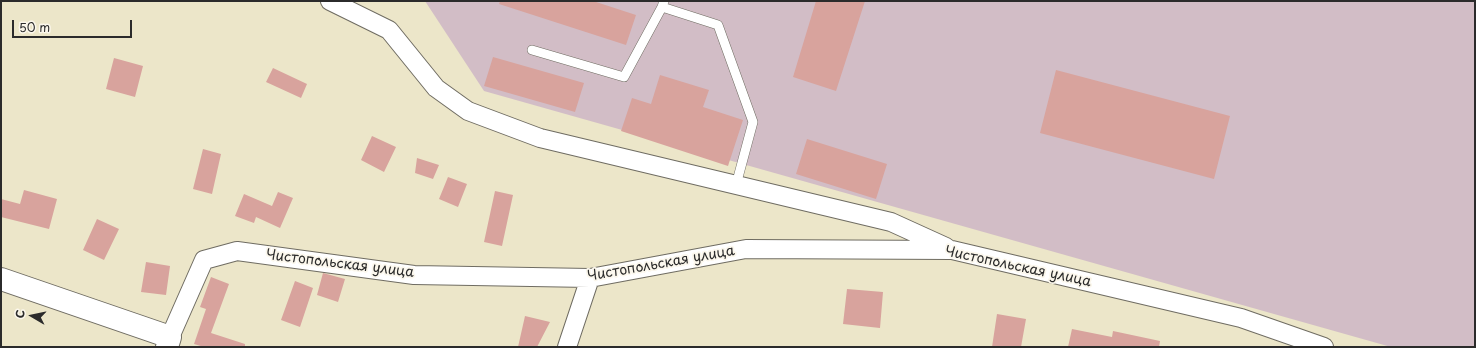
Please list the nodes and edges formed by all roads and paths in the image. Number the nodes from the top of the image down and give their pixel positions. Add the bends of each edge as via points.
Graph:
1 (330, 1) edge
2 (663, 4) edge
3 (532, 50) dead end
4 (736, 185) junction
5 (952, 250) junction
6 (590, 278) junction
7 (1, 279) edge
8 (168, 342) edge
9 (567, 347) edge
10 (1324, 347) edge

1 - 4 street via 389,30 436,88 468,111 540,138
2 - 3 lane via 624,77
2 - 4 lane via 718,25 753,122
4 - 5 street via 891,222
5 - 6 street, Чистопольская улица via 746,249
5 - 10 street, Чистопольская улица via 1242,318
6 - 8 street, Чистопольская улица via 414,275 237,250 204,260
6 - 9 street
7 - 8 street, Чистопольская улица

